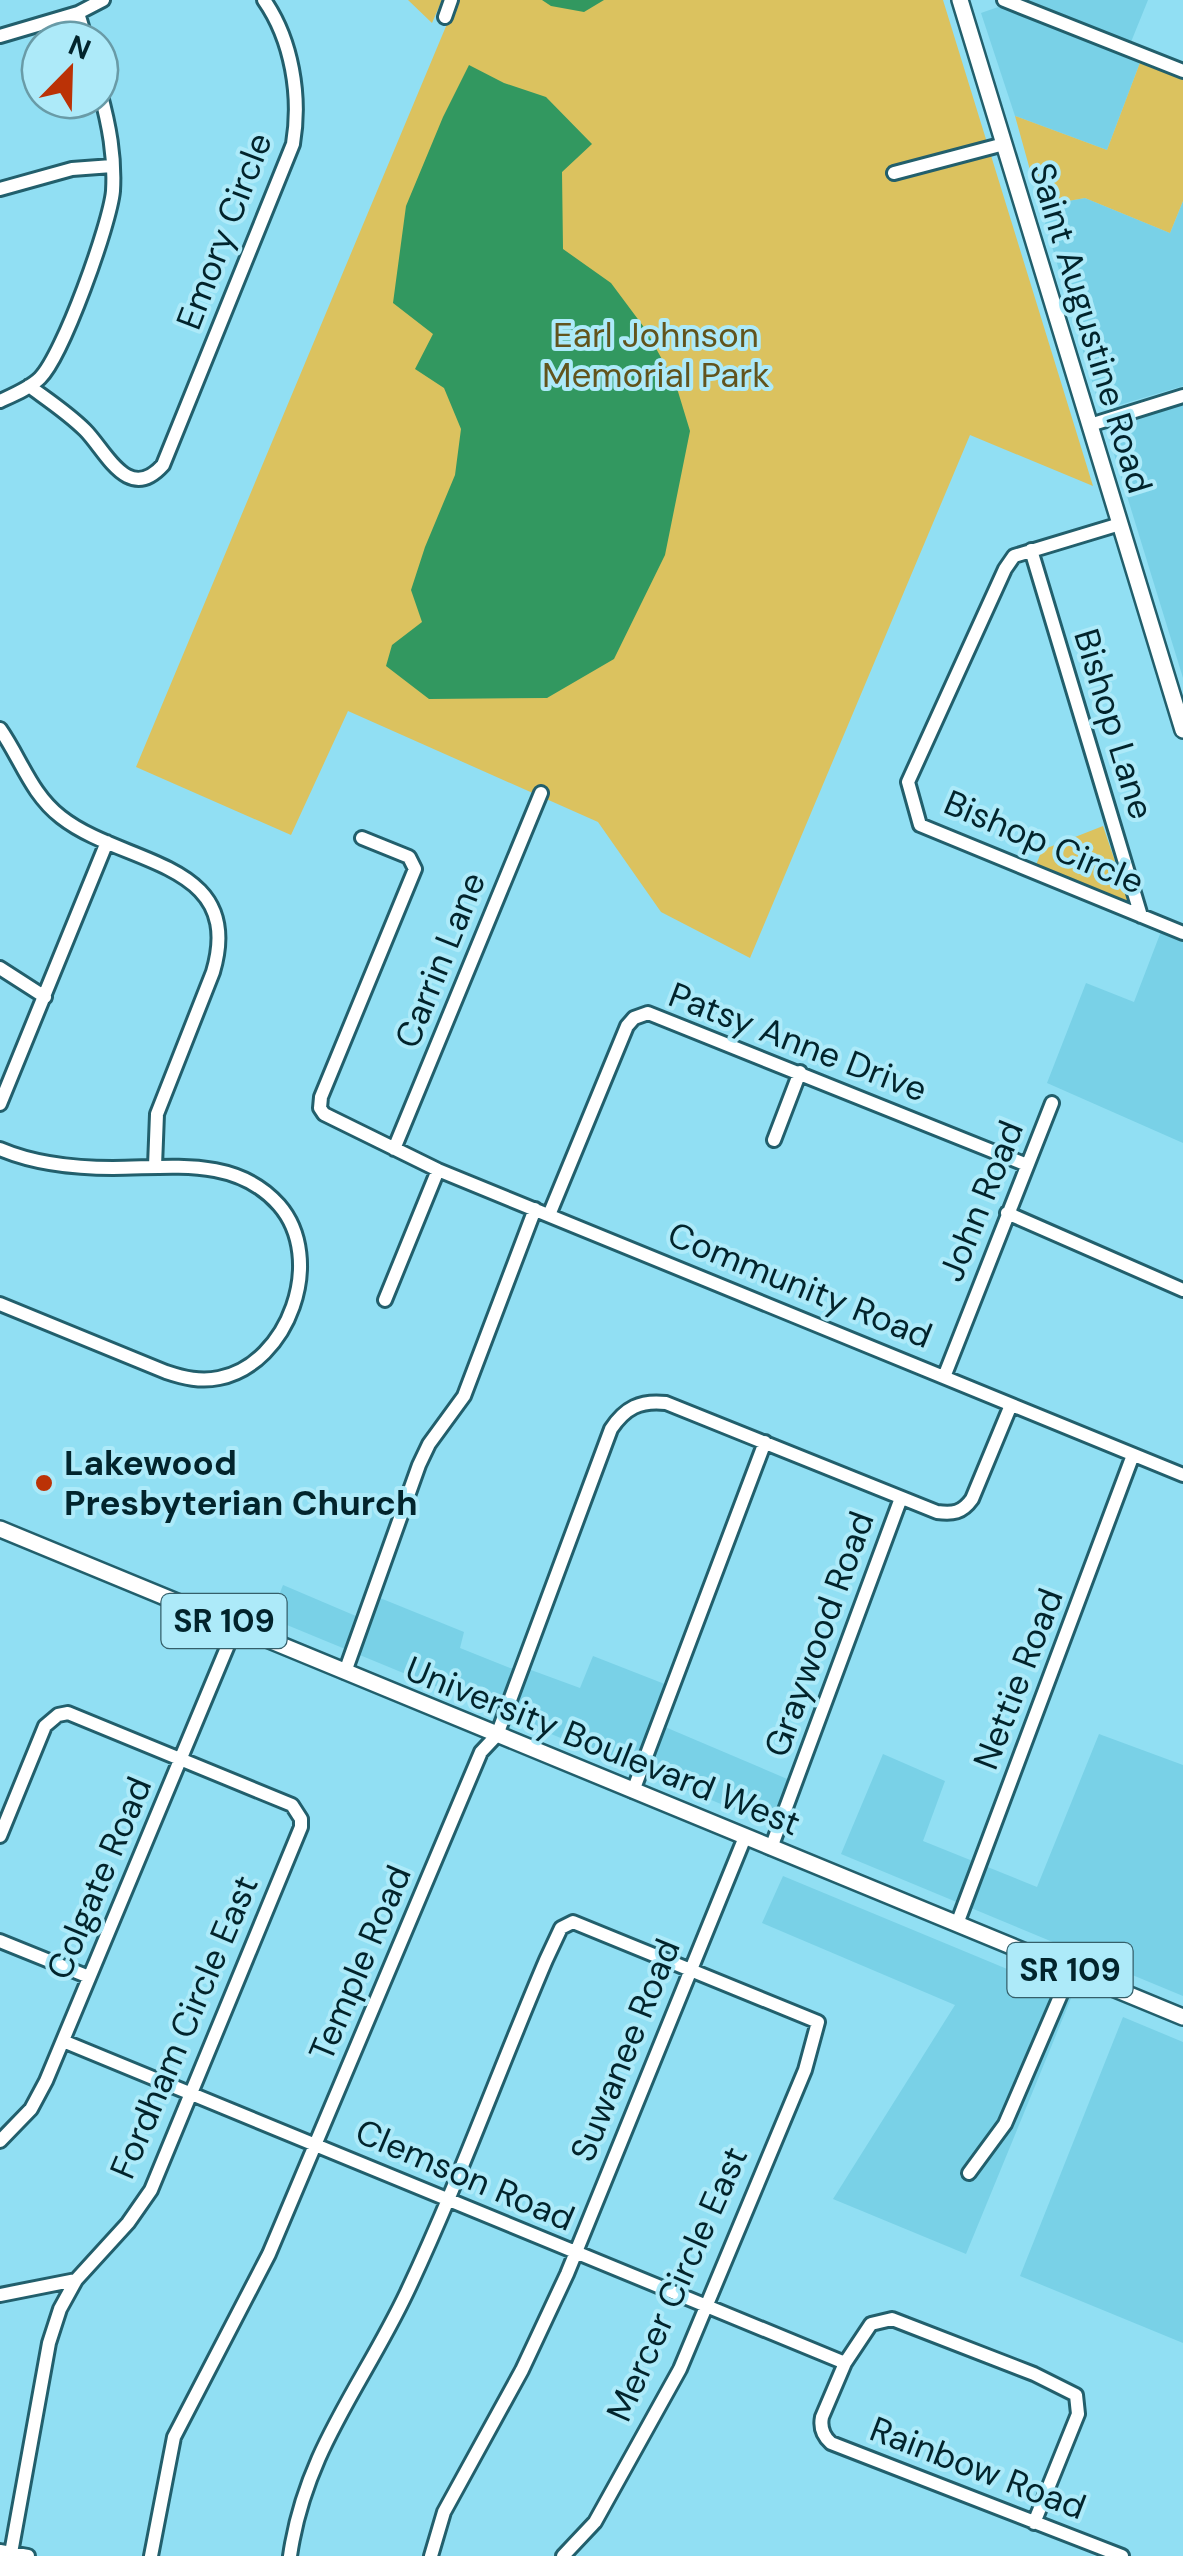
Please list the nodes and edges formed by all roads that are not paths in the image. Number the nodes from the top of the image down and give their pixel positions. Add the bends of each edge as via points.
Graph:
1 (103, 0) edge
2 (264, 0) edge
3 (451, 0) edge
4 (960, 0) edge
5 (1004, 0) edge
6 (78, 13) junction
7 (445, 17) dead end
8 (80, 20) edge
9 (0, 36) edge
10 (1183, 71) edge
11 (107, 120) edge
12 (1004, 144) junction
13 (112, 166) junction
14 (894, 173) dead end
15 (0, 189) edge
16 (29, 386) junction
17 (1183, 396) edge
18 (0, 401) edge
19 (1090, 425) junction
20 (1120, 524) junction
21 (1030, 550) junction
22 (1182, 722) edge
23 (0, 729) edge
24 (541, 793) dead end
25 (362, 838) dead end
26 (107, 842) junction
27 (1141, 916) junction
28 (1183, 932) edge
29 (0, 968) edge
30 (45, 996) junction
31 (800, 1072) junction
32 (1052, 1103) dead end
33 (0, 1104) edge
34 (774, 1140) dead end
35 (0, 1149) edge
36 (394, 1149) junction
37 (1028, 1165) junction
38 (155, 1166) junction
39 (438, 1170) junction
40 (535, 1209) junction
41 (1007, 1213) junction
42 (550, 1215) junction
43 (1183, 1290) edge
44 (385, 1300) dead end
45 (0, 1304) edge
46 (944, 1377) junction
47 (1012, 1405) junction
48 (765, 1442) junction
49 (1133, 1455) junction
50 (1183, 1475) edge
51 (901, 1498) junction
52 (0, 1529) edge
53 (236, 1626) junction
54 (345, 1672) junction
55 (497, 1734) junction
56 (181, 1758) junction
57 (633, 1791) junction
58 (0, 1836) edge
59 (746, 1837) junction
60 (771, 1848) junction
61 (956, 1924) junction
62 (0, 1941) edge
63 (691, 1969) junction
64 (1071, 1971) junction
65 (90, 1977) junction
66 (1183, 2016) edge
67 (63, 2041) junction
68 (191, 2094) junction
69 (0, 2142) edge
70 (317, 2145) junction
71 (970, 2173) dead end
72 (447, 2200) junction
73 (574, 2253) junction
74 (76, 2280) junction
75 (0, 2296) edge
76 (706, 2308) junction
77 (845, 2363) junction
78 (1034, 2522) junction
79 (6, 2552) edge
80 (28, 2556) edge
81 (151, 2556) edge
82 (290, 2556) edge
83 (431, 2556) edge
84 (564, 2556) edge
85 (1122, 2556) edge

1 - 6 street
2 - 16 street, Emory Circle via 281,31 294,82 293,144 162,466 135,478 118,470 86,431
3 - 7 street
4 - 12 main road, Saint Augustine Road
5 - 10 street
6 - 8 street
6 - 9 street
11 - 13 street
12 - 14 street
12 - 19 main road, Saint Augustine Road
13 - 15 street
13 - 16 street via 100,243 56,352
16 - 18 street
17 - 19 street
19 - 20 main road, Saint Augustine Road
20 - 21 street
20 - 22 main road, Saint Augustine Road
21 - 27 street, Bishop Lane
21 - 27 street, Bishop Circle via 1005,568 908,782 920,824
23 - 26 street via 50,808
24 - 36 street, Carrin Lane
25 - 36 street, Community Road via 409,857 415,869 320,1108
26 - 30 street
26 - 38 street via 192,881 216,917 219,949 157,1114
27 - 28 street, Bishop Circle
29 - 30 street
30 - 33 street
31 - 34 street
31 - 37 street, Patsy Anne Drive
31 - 42 street, Patsy Anne Drive via 656,1014 634,1018
32 - 37 street, John Road
35 - 38 street via 79,1167
36 - 39 street, Community Road
37 - 41 street, John Road
38 - 45 street via 195,1166 232,1176 258,1188 286,1216 301,1259 298,1290 272,1344 238,1372 186,1378
39 - 40 street, Community Road
39 - 44 street
40 - 42 street, Community Road
40 - 54 street via 464,1396 419,1465
41 - 43 street
41 - 46 street, John Road
42 - 46 street, Community Road
46 - 47 street, Community Road
47 - 49 street, Community Road
47 - 51 street, Graywood Road via 966,1507 950,1514
48 - 51 street
48 - 55 street, Temple Road via 666,1403 641,1403 620,1416
48 - 57 street
49 - 50 street, Community Road
49 - 61 street, Nettie Road
51 - 60 street, Graywood Road
52 - 53 main road, University Boulevard West / SR 109
53 - 54 main road, University Boulevard West / SR 109
53 - 56 street, Colgate Road
54 - 55 main road, University Boulevard West / SR 109
55 - 57 main road, University Boulevard West / SR 109
55 - 70 street, Temple Road via 481,1752
56 - 58 street via 75,1714 58,1714 45,1726
56 - 65 street, Colgate Road
56 - 68 street, Fordham Circle East via 292,1806 302,1827
57 - 59 main road, University Boulevard West / SR 109
59 - 60 main road, University Boulevard West / SR 109
59 - 63 street, Suwanee Road
60 - 61 main road, University Boulevard West / SR 109
61 - 64 main road, University Boulevard West / SR 109
62 - 65 street
63 - 72 street via 573,1922 561,1928
63 - 73 street, Suwanee Road
63 - 76 street, Mercer Circle East via 818,2022 805,2070
64 - 66 main road, University Boulevard West / SR 109
64 - 71 street via 1005,2124
65 - 67 street, Colgate Road
67 - 68 street, Clemson Road
67 - 69 street, Colgate Road via 31,2109
68 - 70 street, Clemson Road
68 - 74 street, Fordham Circle East via 152,2190
70 - 72 street, Clemson Road
70 - 81 street, Temple Road via 174,2438
72 - 73 street, Clemson Road
72 - 82 street via 405,2296 312,2470
73 - 76 street, Clemson Road
73 - 83 street, Suwanee Road via 522,2370 444,2512
74 - 75 street
74 - 79 street, Fordham Circle East via 49,2342
76 - 77 street, Clemson Road
76 - 84 street, Mercer Circle East via 595,2522
77 - 78 street, Rainbow Road via 821,2426 831,2443
77 - 78 street via 871,2324 892,2319 1076,2394 1078,2414
78 - 85 street, Rainbow Road
79 - 80 street

